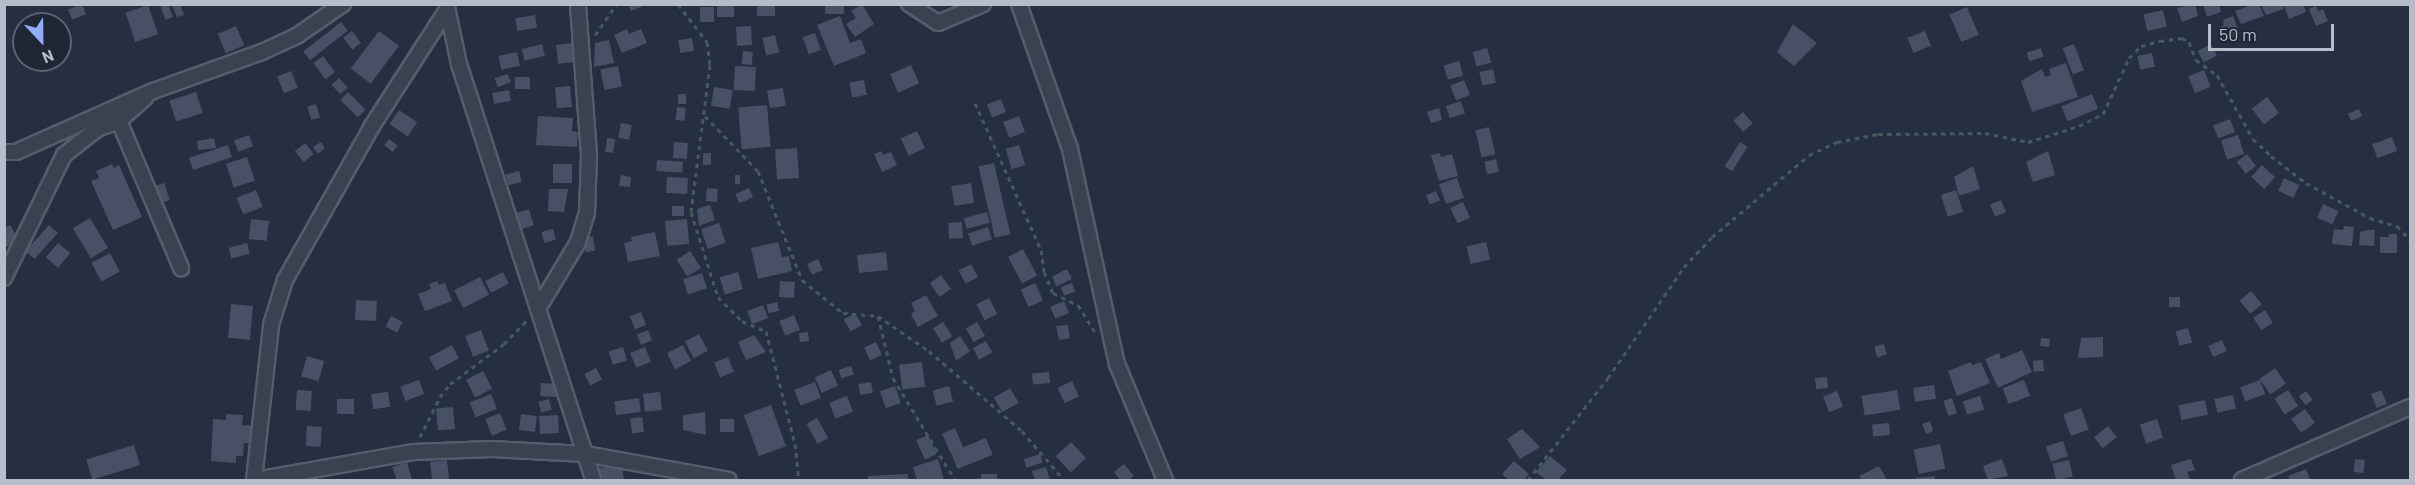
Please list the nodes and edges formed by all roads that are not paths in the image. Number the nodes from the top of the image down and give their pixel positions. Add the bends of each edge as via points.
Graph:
1 (343, 4) edge
2 (578, 4) edge
3 (909, 4) edge
4 (983, 4) edge
5 (1019, 4) edge
6 (447, 8) edge
7 (153, 91) junction
8 (119, 121) junction
9 (4, 152) edge
10 (181, 268) dead end
11 (5, 278) edge
12 (538, 307) junction
13 (2410, 407) edge
14 (585, 454) junction
15 (259, 480) edge
16 (593, 480) edge
17 (729, 480) edge
18 (1165, 480) edge
19 (2242, 480) edge

1 - 7 street via 298,36
2 - 12 street via 589,155 587,213 578,242
3 - 4 street via 938,23
5 - 18 street via 1070,149 1117,364
6 - 12 street via 459,64
6 - 15 street via 372,126 285,280 271,325
7 - 8 street
7 - 9 street via 16,152
8 - 10 street
8 - 11 street via 97,129 64,155
12 - 14 street
13 - 19 street
14 - 15 street via 413,452
14 - 16 street
14 - 17 street

